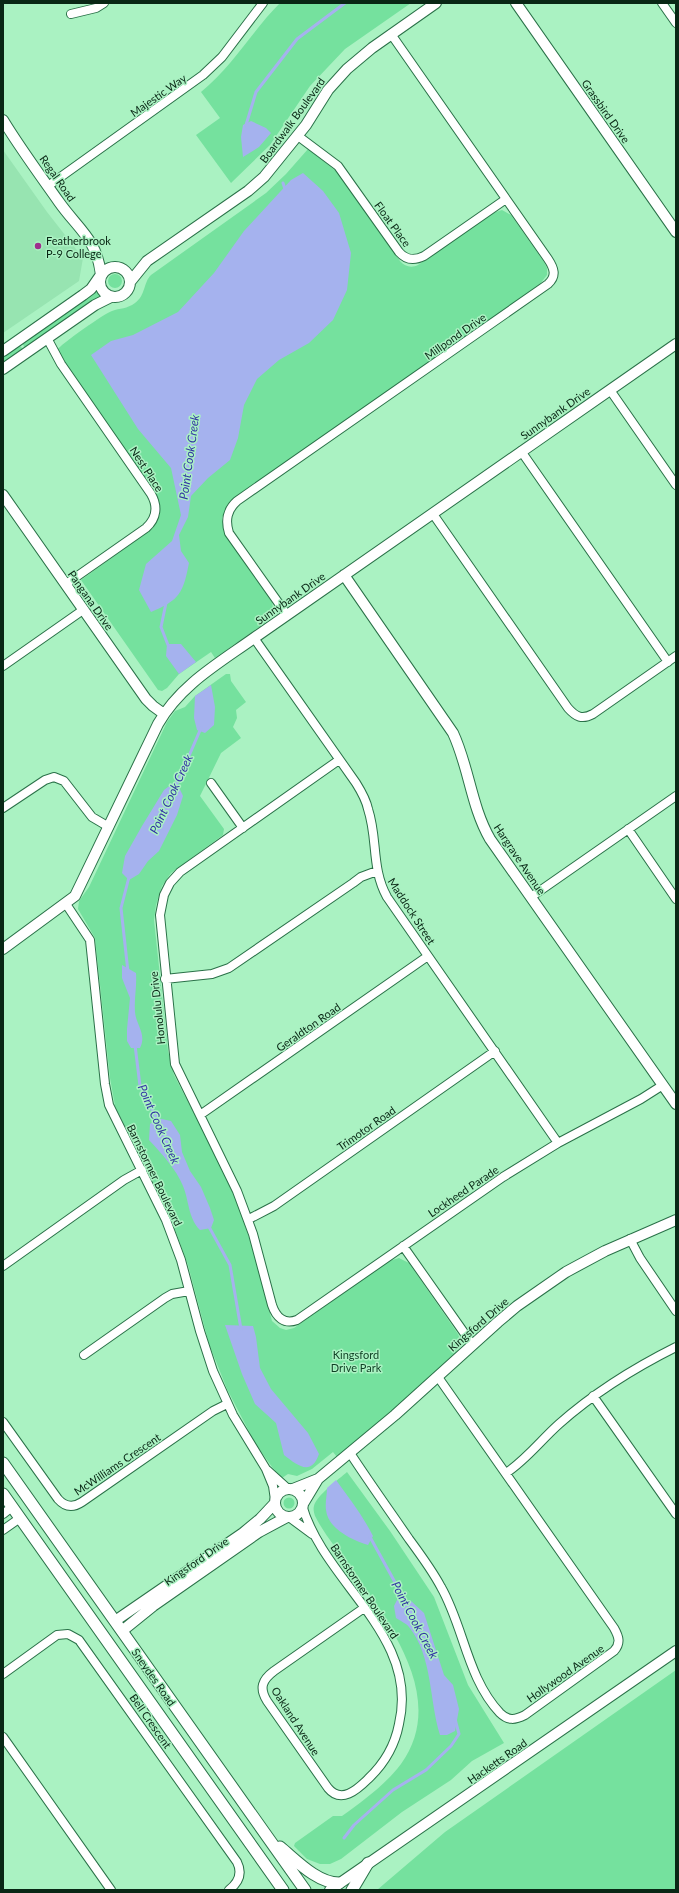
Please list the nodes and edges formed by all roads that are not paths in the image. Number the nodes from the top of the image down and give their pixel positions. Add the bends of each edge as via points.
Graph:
1 (104, 3) edge
2 (436, 3) edge
3 (516, 3) edge
4 (662, 3) edge
5 (260, 4) edge
6 (71, 14) dead end
7 (676, 23) edge
8 (391, 34) junction
9 (3, 120) edge
10 (298, 136) junction
11 (48, 186) junction
12 (506, 199) junction
13 (676, 232) edge
14 (95, 249) junction
15 (146, 261) junction
16 (118, 266) junction
17 (101, 276) junction
18 (130, 282) junction
19 (111, 297) junction
20 (44, 340) junction
21 (676, 344) edge
22 (3, 351) edge
23 (3, 369) edge
24 (610, 390) junction
25 (522, 451) junction
26 (676, 485) edge
27 (3, 495) edge
28 (433, 514) junction
29 (344, 575) junction
30 (66, 584) junction
31 (84, 610) junction
32 (286, 615) junction
33 (254, 638) junction
34 (676, 656) edge
35 (668, 662) junction
36 (3, 666) edge
37 (164, 714) junction
38 (339, 760) junction
39 (211, 782) dead end
40 (676, 796) edge
41 (3, 808) edge
42 (109, 827) junction
43 (242, 828) junction
44 (628, 829) junction
45 (377, 871) junction
46 (531, 897) junction
47 (676, 899) edge
48 (66, 904) junction
49 (3, 949) edge
50 (428, 956) junction
51 (165, 979) junction
52 (495, 1051) junction
53 (663, 1085) junction
54 (676, 1104) edge
55 (200, 1115) junction
56 (558, 1143) junction
57 (142, 1170) junction
58 (249, 1219) junction
59 (676, 1220) edge
60 (630, 1239) junction
61 (403, 1246) junction
62 (3, 1266) edge
63 (189, 1291) junction
64 (676, 1311) edge
65 (281, 1319) joint
66 (472, 1344) junction
67 (676, 1347) edge
68 (84, 1355) dead end
69 (438, 1377) junction
70 (593, 1396) junction
71 (227, 1404) junction
72 (3, 1422) edge
73 (350, 1454) junction
74 (3, 1463) edge
75 (266, 1469) junction
76 (506, 1473) junction
77 (318, 1479) junction
78 (291, 1489) junction
79 (3, 1494) edge
80 (30, 1502) junction
81 (275, 1502) junction
82 (302, 1505) junction
83 (12, 1507) junction
84 (3, 1514) edge
85 (676, 1514) edge
86 (288, 1516) junction
87 (20, 1518) junction
88 (3, 1530) edge
89 (313, 1535) junction
90 (364, 1608) junction
91 (118, 1626) junction
92 (104, 1637) junction
93 (676, 1651) edge
94 (3, 1674) edge
95 (3, 1737) edge
96 (334, 1794) joint
97 (268, 1838) junction
98 (368, 1863) junction
99 (339, 1883) junction
100 (276, 1885) edge
101 (112, 1890) edge
102 (229, 1890) edge
103 (284, 1890) edge
104 (305, 1890) edge
105 (330, 1890) edge
106 (352, 1890) edge

1 - 6 street via 96,8
2 - 8 street, Boardwalk Boulevard
3 - 13 street, Grassbird Drive
4 - 7 street
5 - 11 street, Majestic Way via 222,57 199,79
8 - 10 street, Boardwalk Boulevard via 337,79
8 - 12 street, Millpond Drive
9 - 11 street, Regal Road
10 - 12 street, Float Place via 338,166 396,248 407,258 416,259 424,256
10 - 15 street, Boardwalk Boulevard via 264,177 248,191
11 - 14 street, Regal Road
12 - 32 street, Millpond Drive via 552,264 554,274 550,282 237,501 228,512 229,533
14 - 16 street, Regal Road
14 - 17 street, Regal Road
15 - 16 street, Boardwalk Boulevard
15 - 18 street, Boardwalk Boulevard
16 - 17 street via 107,268
16 - 18 street via 127,272
17 - 19 street via 100,286
17 - 22 street via 91,289
18 - 19 street via 128,291
19 - 20 street
20 - 23 street
20 - 30 street, Nest Place via 151,494 156,506 150,525
21 - 24 street, Sunnybank Drive
24 - 25 street, Sunnybank Drive
24 - 26 street
25 - 28 street, Sunnybank Drive
25 - 35 street
27 - 30 street, Pangana Drive
28 - 29 street, Sunnybank Drive
28 - 35 street via 568,708 577,717 593,714
29 - 32 street, Sunnybank Drive
29 - 46 street, Hargrave Avenue via 453,733 480,820 490,839
30 - 31 street, Pangana Drive
31 - 36 street
31 - 37 street, Pangana Drive via 146,699
32 - 33 street, Sunnybank Drive
33 - 37 street, Sunnybank Drive via 195,681
33 - 38 street, Maddock Street
34 - 35 street
37 - 42 street, Sunnybank Drive
38 - 43 street, Honolulu Drive
38 - 45 street, Maddock Street via 361,792 369,809
39 - 43 street
40 - 44 street
41 - 42 street via 45,780 54,777 64,781 92,817
42 - 48 street, Sunnybank Drive via 81,887
43 - 51 street, Honolulu Drive via 190,864 167,888 160,915
44 - 46 street
44 - 47 street
45 - 50 street, Maddock Street via 387,897
45 - 51 street via 357,880 229,968 212,974
46 - 53 street, Hargrave Avenue
48 - 49 street, Sunnybank Drive
48 - 57 street, Barnstormer Boulevard via 90,940 109,1104
50 - 52 street, Maddock Street
50 - 55 street, Geraldton Road
51 - 55 street, Honolulu Drive via 174,1064
52 - 56 street, Maddock Street
52 - 58 street, Trimotor Road via 274,1206
53 - 54 street, Hargrave Avenue
53 - 56 street, Lockheed Parade
55 - 58 street, Honolulu Drive
56 - 61 street, Lockheed Parade via 503,1177
57 - 62 street via 124,1180
57 - 63 street, Barnstormer Boulevard via 172,1233
58 - 65 street, Honolulu Drive via 274,1312
59 - 60 street, Kingsford Drive
60 - 64 street
60 - 66 street, Kingsford Drive via 553,1281 502,1318
61 - 65 street, Lockheed Parade via 297,1320 290,1322
61 - 66 street
63 - 68 street via 165,1298
63 - 71 street, Barnstormer Boulevard via 206,1350
66 - 69 street, Kingsford Drive
67 - 70 street via 636,1368
69 - 73 street, Kingsford Drive
69 - 76 street, Hollywood Avenue
70 - 76 street
70 - 85 street
71 - 72 street, McWilliams Crescent via 73,1506 63,1504 58,1499
71 - 75 street, Barnstormer Boulevard
73 - 76 street, Hollywood Avenue via 438,1581 453,1611 477,1677 498,1710 505,1717 512,1719 524,1715 610,1655 619,1642 614,1628
73 - 77 street, Kingsford Drive
74 - 80 main road, Sneydes Road
75 - 78 street, Barnstormer Boulevard
75 - 81 street, Barnstormer Boulevard via 273,1486
77 - 78 street, Kingsford Drive
77 - 82 street, Kingsford Drive
78 - 81 street via 280,1492
78 - 82 street via 300,1494
79 - 83 main road, Sneydes Road
80 - 83 main road
80 - 87 main road
80 - 91 main road, Sneydes Road
81 - 86 street via 280,1513
81 - 91 street, Kingsford Drive via 248,1529
82 - 86 street via 298,1513
82 - 89 street, Barnstormer Boulevard
83 - 84 street
83 - 87 main road, Sneydes Road
86 - 89 street, Barnstormer Boulevard
86 - 91 street, Kingsford Drive via 259,1532 153,1606
87 - 88 street
87 - 92 main road, Sneydes Road
89 - 90 street, Barnstormer Boulevard
90 - 96 street, Barnstormer Boulevard via 388,1644 396,1662 403,1690 402,1710 395,1739 377,1770 353,1792 344,1795
90 - 96 street, Oakland Avenue via 274,1671 265,1678 263,1684 263,1692 268,1701
91 - 92 main road
91 - 97 main road, Sneydes Road
92 - 100 main road, Sneydes Road
93 - 98 street, Hacketts Road
94 - 102 street, Bell Crescent via 57,1635 68,1634 79,1640 237,1862 240,1869 239,1877
95 - 101 street
97 - 99 main road via 320,1878 331,1883
97 - 104 main road, Sneydes Road
98 - 99 street, Hacketts Road
98 - 106 main road
99 - 105 street, Hacketts Road
100 - 103 main road, Sneydes Road

